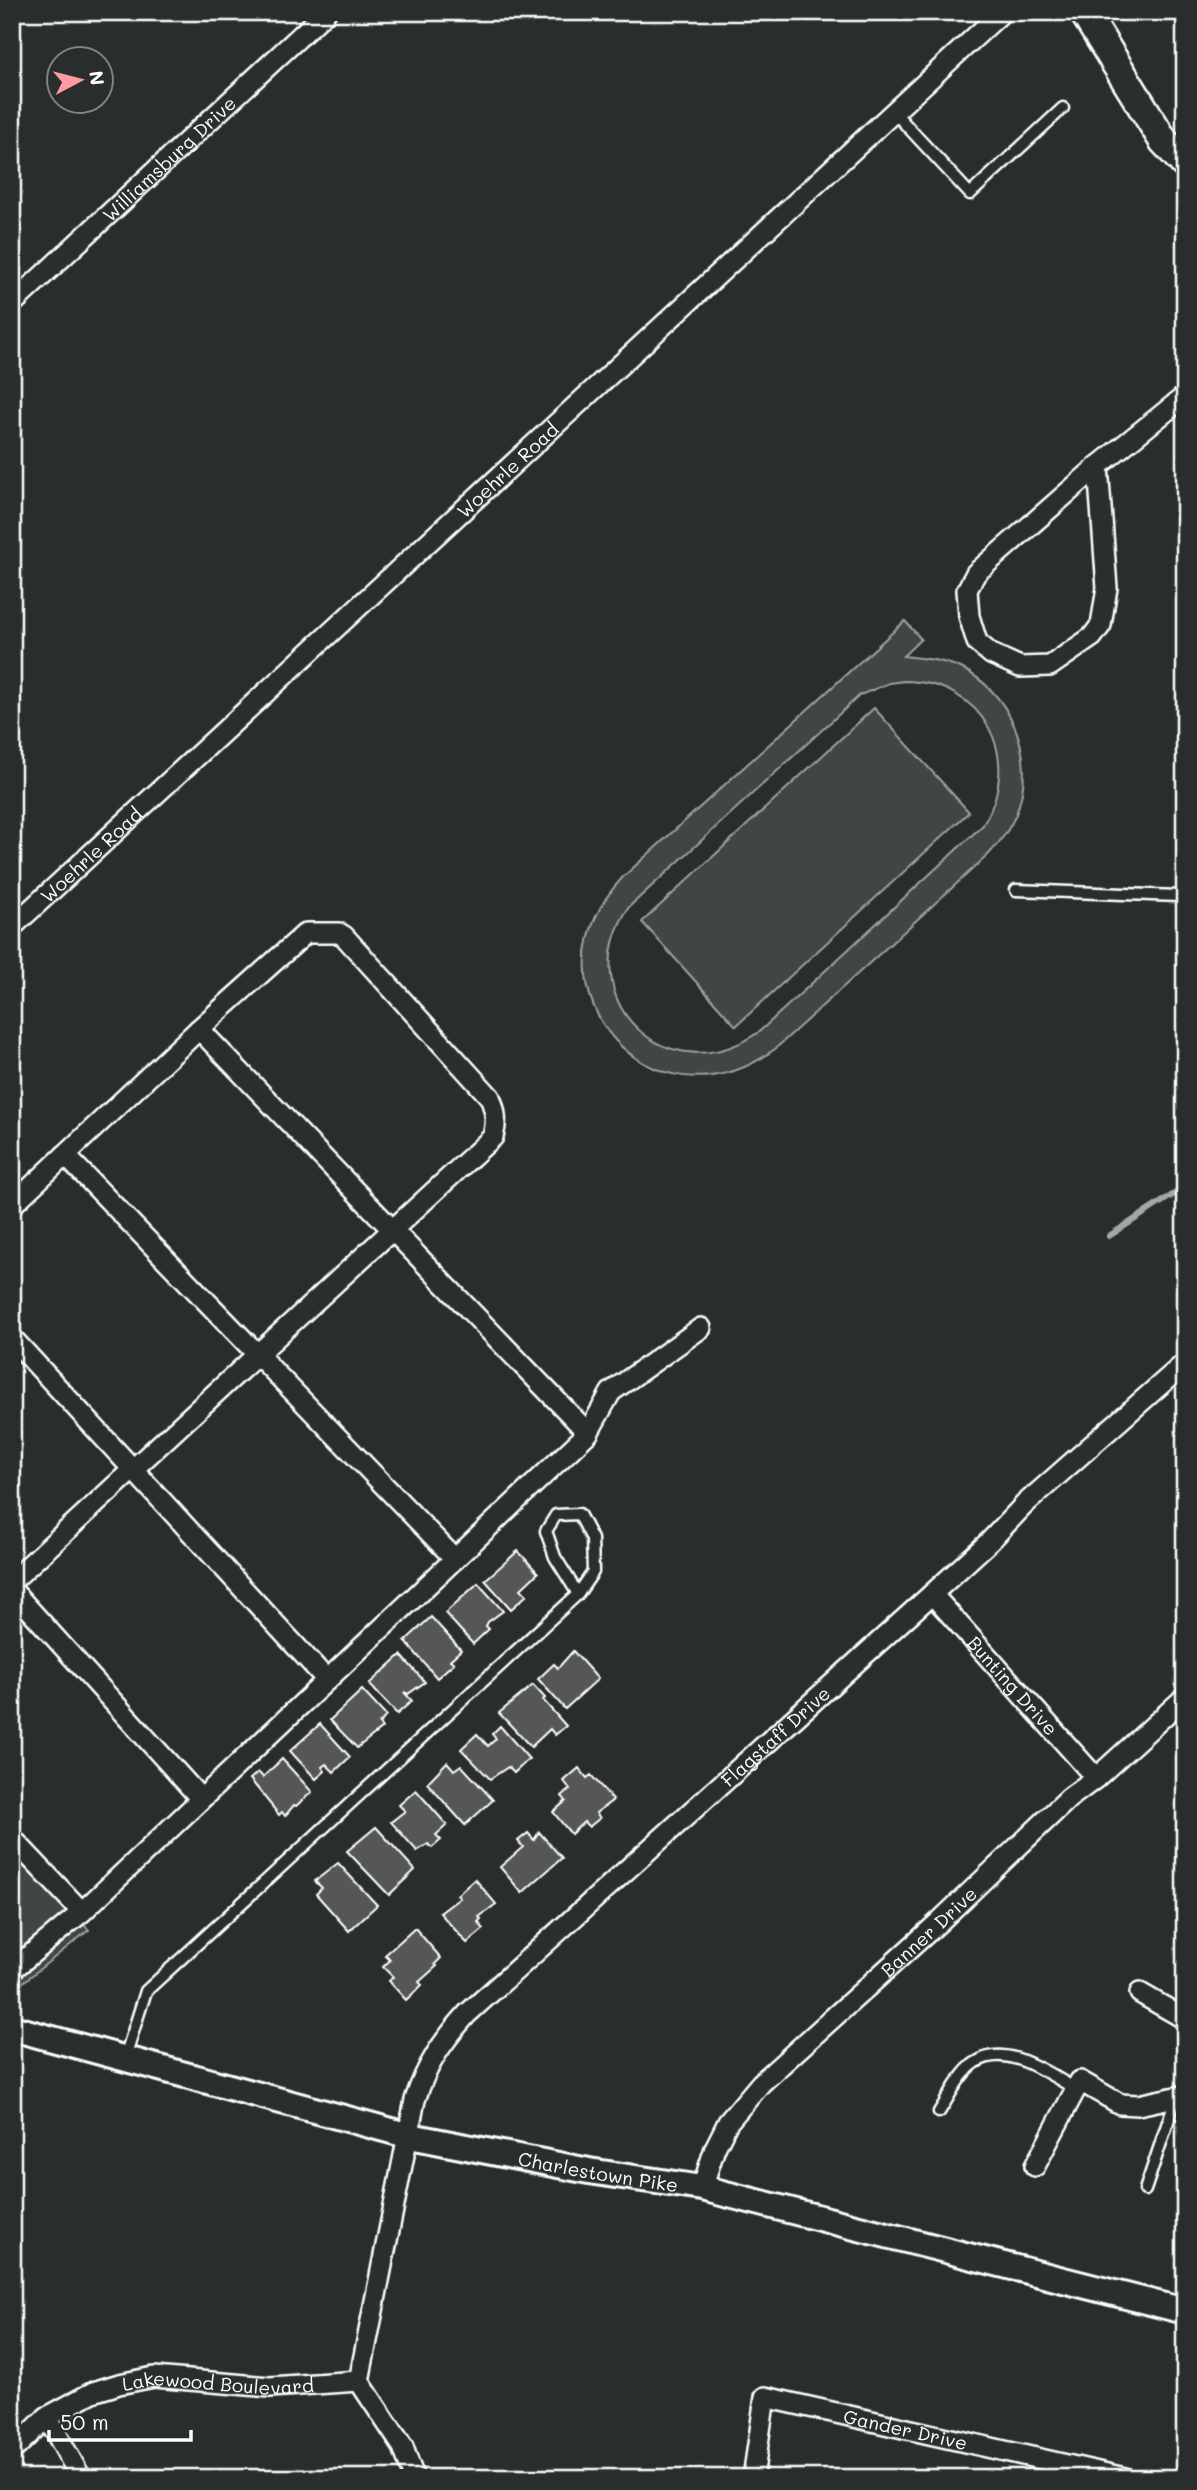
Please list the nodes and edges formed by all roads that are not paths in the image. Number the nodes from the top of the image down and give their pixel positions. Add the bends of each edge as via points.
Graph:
1 (326, 12) edge
2 (1002, 12) edge
3 (1084, 12) edge
4 (1063, 108) dead end
5 (894, 112) junction
6 (1185, 164) edge
7 (12, 304) edge
8 (1185, 396) edge
9 (1098, 466) junction
10 (1016, 890) dead end
11 (1185, 899) edge
12 (12, 927) edge
13 (199, 1029) junction
14 (65, 1155) junction
15 (12, 1205) edge
16 (393, 1231) junction
17 (701, 1328) dead end
18 (12, 1338) edge
19 (257, 1353) junction
20 (1185, 1363) edge
21 (587, 1433) junction
22 (132, 1468) junction
23 (455, 1559) junction
24 (12, 1581) edge
25 (12, 1590) edge
26 (578, 1594) junction
27 (932, 1594) junction
28 (327, 1680) junction
29 (1185, 1697) edge
30 (1096, 1777) junction
31 (201, 1799) junction
32 (12, 1838) edge
33 (82, 1912) junction
34 (12, 1970) edge
35 (1140, 1993) dead end
36 (1185, 2019) edge
37 (12, 2028) edge
38 (125, 2057) junction
39 (1076, 2089) junction
40 (1180, 2097) edge
41 (939, 2112) dead end
42 (410, 2136) junction
43 (1035, 2166) dead end
44 (702, 2188) junction
45 (1145, 2190) dead end
46 (1185, 2311) edge
47 (359, 2382) junction
48 (47, 2417) junction
49 (12, 2451) edge
50 (81, 2478) edge
51 (414, 2478) edge
52 (753, 2478) edge
53 (1125, 2478) edge

1 - 7 street, Williamsburg Drive
2 - 5 street, Woehrle Road
3 - 6 main road via 1163,140
4 - 5 lane via 970,194
5 - 12 street, Woehrle Road
8 - 9 street
9 - 9 street via 971,581 969,616 977,642 990,654 1020,667 1050,666 1092,638 1101,625 1107,588
10 - 11 lane
13 - 14 street
13 - 16 street
13 - 16 street via 306,933 344,936 490,1097 497,1121 493,1137
14 - 15 street
14 - 19 street
16 - 19 street
16 - 21 street
17 - 21 street via 611,1392
18 - 22 street
19 - 22 street
19 - 23 street
20 - 27 street, Flagstaff Drive via 1025,1504
21 - 23 street
22 - 24 street
22 - 28 street
23 - 28 street
25 - 31 street
26 - 26 lane via 593,1572 592,1539 579,1514 556,1515 546,1531 555,1558
26 - 38 lane via 146,1991
27 - 30 street, Bunting Drive
27 - 42 street, Flagstaff Drive via 467,2014 442,2042 424,2073
28 - 31 street
29 - 30 street, Banner Drive
30 - 44 street, Banner Drive via 761,2083 728,2122
31 - 33 street
32 - 33 street
33 - 34 street
35 - 36 street
37 - 38 street, Charlestown Pike
38 - 42 street, Charlestown Pike
39 - 40 street via 1080,2081 1120,2104
39 - 41 lane via 1010,2056 992,2055 974,2063
39 - 43 street
40 - 45 lane
42 - 44 street, Charlestown Pike
42 - 47 street
44 - 46 street, Charlestown Pike
47 - 48 street, Lakewood Boulevard via 270,2387 154,2377 93,2392
47 - 51 street via 403,2447
48 - 49 street, Lakewood Boulevard
48 - 50 street
52 - 53 street, Gander Drive via 765,2397

